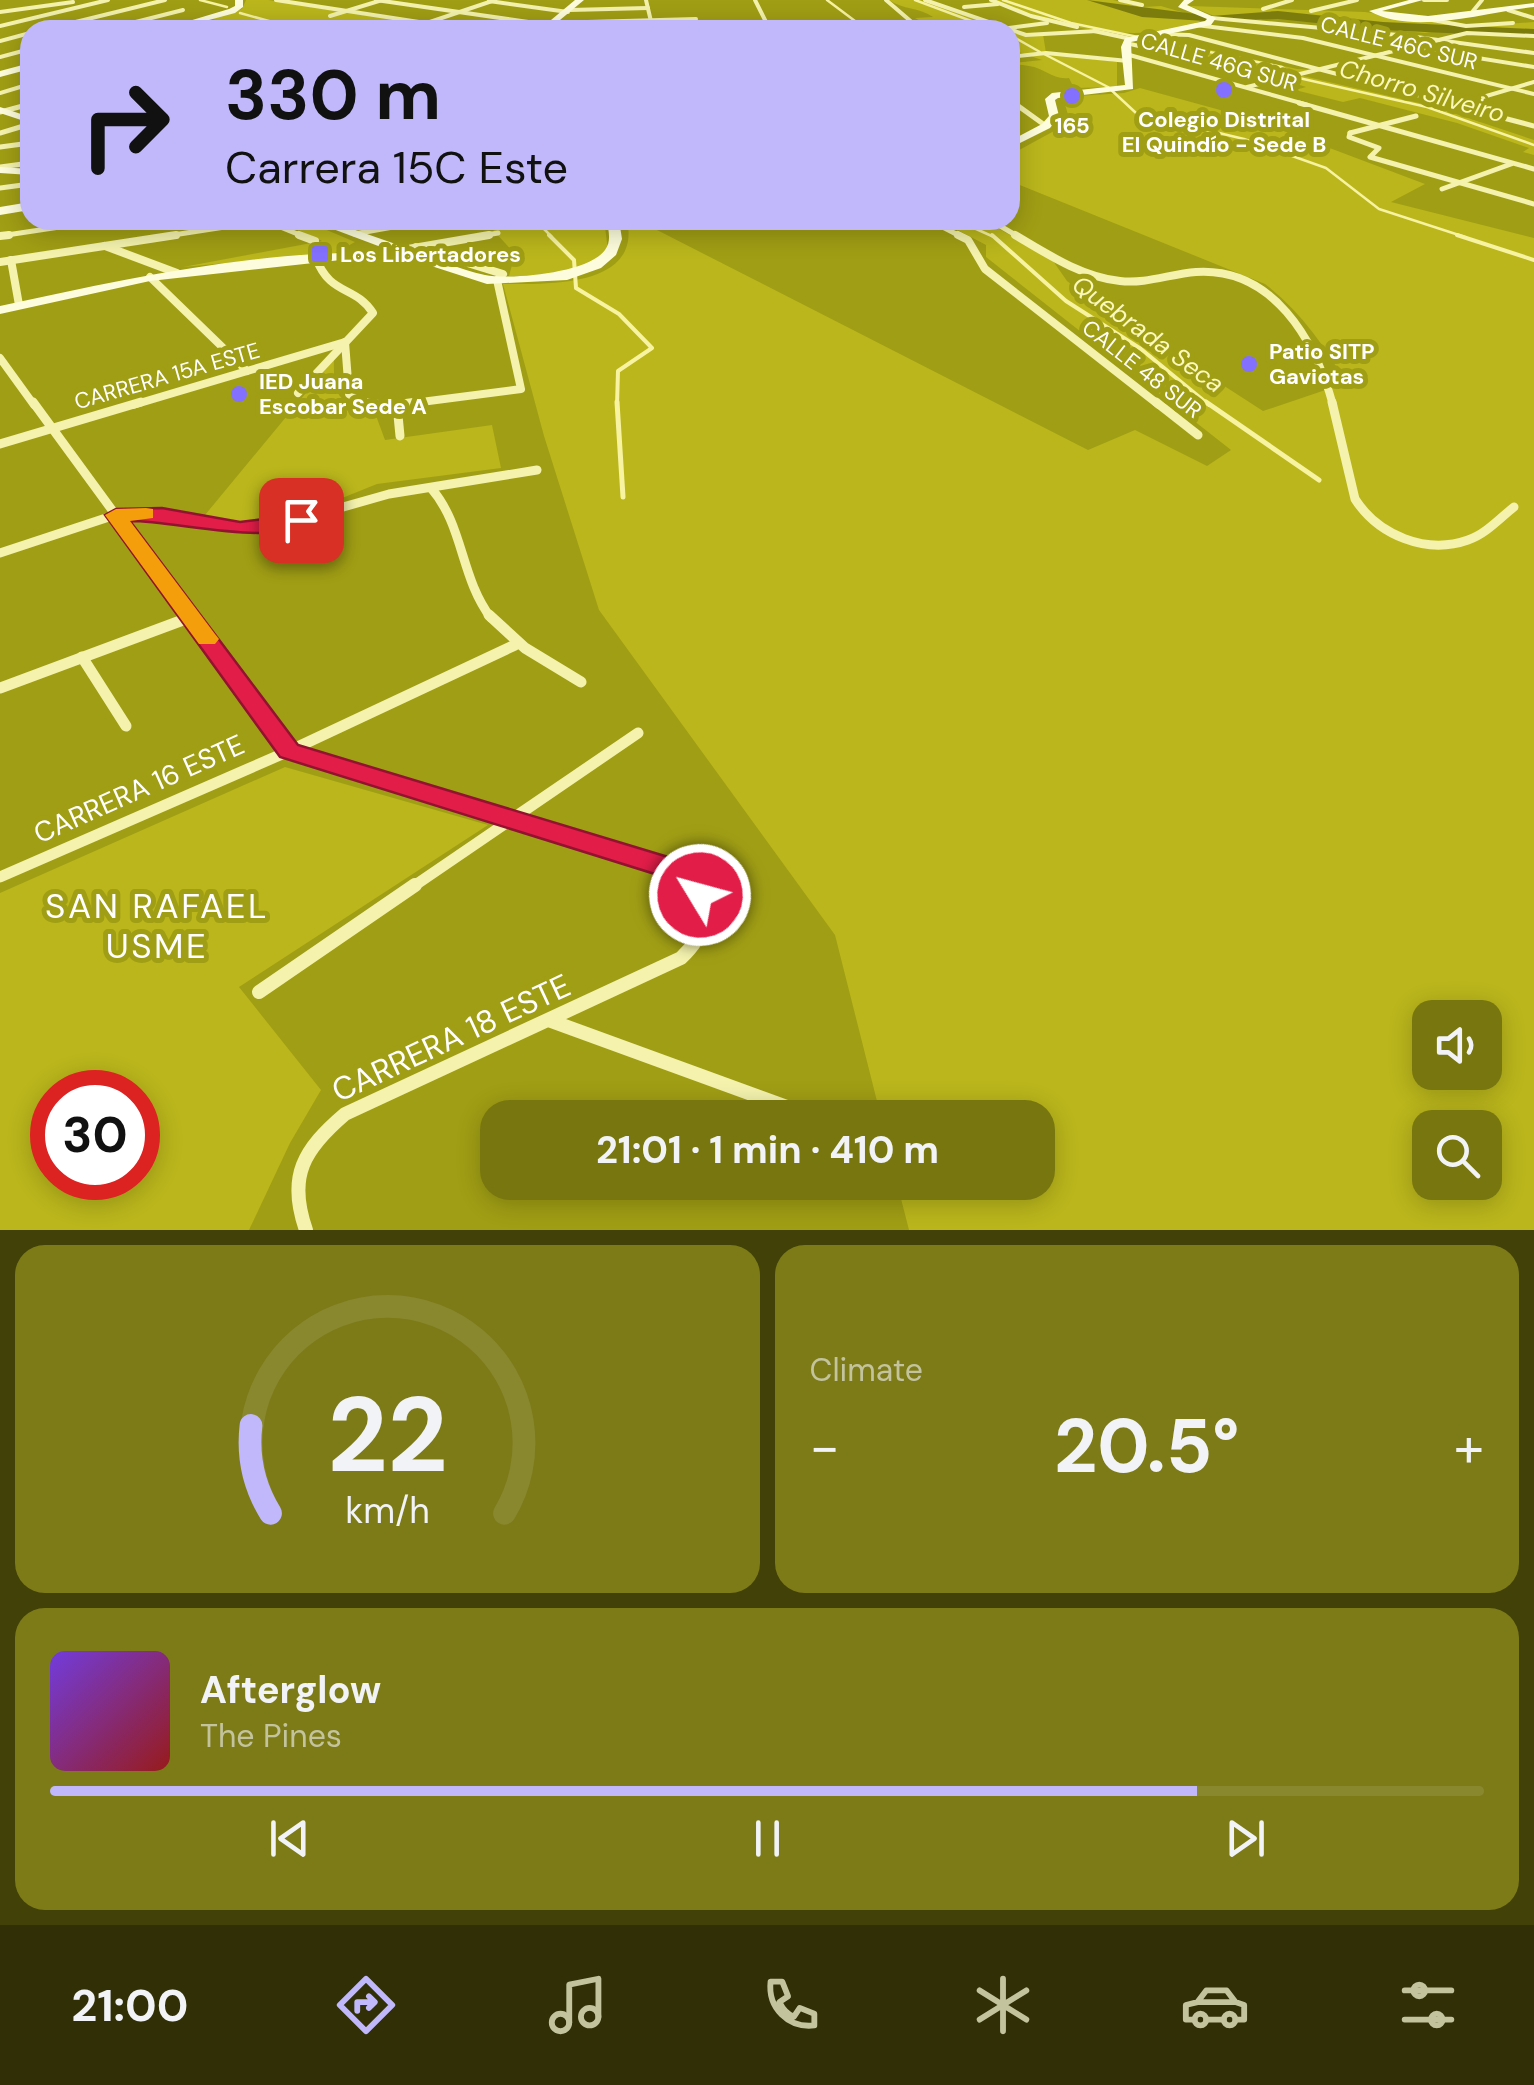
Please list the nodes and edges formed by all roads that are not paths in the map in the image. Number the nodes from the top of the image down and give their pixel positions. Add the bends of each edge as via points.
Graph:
1 (1, 0) edge
2 (94, 0) edge
3 (108, 0) edge
4 (165, 0) edge
5 (239, 0) edge
6 (276, 0) edge
7 (380, 0) edge
8 (484, 0) edge
9 (580, 0) edge
10 (646, 0) edge
11 (886, 0) edge
12 (926, 0) edge
13 (991, 0) edge
14 (1120, 0) edge
15 (1190, 0) edge
16 (1292, 0) edge
17 (1357, 0) edge
18 (1422, 0) edge
19 (1482, 0) edge
20 (494, 1) edge
21 (1447, 1) edge
22 (998, 4) junction
23 (1142, 5) dead end
24 (1532, 5) edge
25 (10, 6) dead end
26 (964, 7) dead end
27 (648, 8) junction
28 (1263, 9) dead end
29 (183, 10) dead end
30 (1014, 10) junction
31 (1508, 10) junction
32 (346, 11) junction
33 (569, 11) junction
34 (0, 12) edge
35 (458, 12) junction
36 (1312, 12) dead end
37 (1473, 12) junction
38 (980, 13) dead end
39 (330, 16) dead end
40 (1031, 16) junction
41 (696, 18) dead end
42 (1212, 18) junction
43 (1420, 18) junction
44 (1534, 18) edge
45 (23, 20) edge
46 (84, 20) edge
47 (144, 20) edge
48 (202, 20) edge
49 (404, 20) edge
50 (433, 20) edge
51 (514, 20) edge
52 (556, 20) edge
53 (650, 20) joint
54 (909, 20) edge
55 (984, 20) edge
56 (996, 20) dead end
57 (1057, 22) junction
58 (1514, 23) dead end
59 (1196, 25) junction
60 (1020, 28) edge
61 (1087, 31) junction
62 (1097, 31) junction
63 (1020, 33) edge
64 (1047, 33) junction
65 (1462, 34) junction
66 (1441, 40) junction
67 (1534, 40) edge
68 (1135, 43) junction
69 (1410, 47) junction
70 (1046, 52) junction
71 (1534, 53) edge
72 (1373, 55) junction
73 (1020, 56) edge
74 (1084, 56) junction
75 (1534, 67) edge
76 (1324, 70) junction
77 (1282, 80) junction
78 (1534, 82) edge
79 (1246, 88) junction
80 (1512, 89) junction
81 (1534, 94) edge
82 (1483, 97) dead end
83 (1453, 105) junction
84 (1020, 107) edge
85 (1444, 108) dead end
86 (1, 111) edge
87 (20, 114) edge
88 (17, 116) junction
89 (1416, 116) dead end
90 (20, 117) edge
91 (1046, 126) junction
92 (1380, 126) junction
93 (1534, 126) edge
94 (1020, 140) edge
95 (1512, 163) junction
96 (1534, 170) edge
97 (1464, 182) junction
98 (1442, 189) dead end
99 (1534, 204) edge
100 (40, 230) edge
101 (201, 230) edge
102 (289, 230) edge
103 (343, 230) edge
104 (376, 230) edge
105 (614, 230) edge
106 (951, 230) edge
107 (1009, 230) edge
108 (498, 233) dead end
109 (354, 234) junction
110 (0, 236) edge
111 (368, 239) junction
112 (315, 241) dead end
113 (104, 245) junction
114 (413, 252) junction
115 (513, 252) dead end
116 (345, 256) junction
117 (316, 258) junction
118 (11, 260) junction
119 (463, 261) junction
120 (0, 262) edge
121 (177, 273) junction
122 (150, 276) junction
123 (500, 277) junction
124 (14, 288) junction
125 (0, 290) edge
126 (19, 305) junction
127 (0, 310) edge
128 (345, 342) junction
129 (0, 358) edge
130 (247, 371) junction
131 (298, 393) dead end
132 (393, 405) junction
133 (52, 428) junction
134 (1198, 434) dead end
135 (400, 436) dead end
136 (0, 444) edge
137 (536, 470) dead end
138 (431, 488) junction
139 (1514, 507) dead end
140 (116, 515) junction
141 (0, 553) edge
142 (191, 617) junction
143 (515, 645) junction
144 (82, 657) junction
145 (581, 682) dead end
146 (0, 688) edge
147 (126, 726) dead end
148 (638, 733) dead end
149 (289, 751) junction
150 (512, 822) junction
151 (0, 877) edge
152 (259, 992) dead end
153 (551, 1021) junction
154 (768, 1100) edge
155 (306, 1230) edge

1 - 25 street
2 - 34 street
3 - 45 street
4 - 46 street
5 - 48 main road via 237,9
6 - 32 street
7 - 32 street
7 - 35 street
8 - 20 street
9 - 33 main road
10 - 27 street
11 - 54 street
12 - 55 street
13 - 22 street
14 - 23 street
15 - 42 main road via 1180,5
16 - 28 street
17 - 36 street
18 - 21 street
18 - 43 main road via 1373,11
19 - 37 street
20 - 33 street
20 - 35 street
22 - 26 street
22 - 30 street
24 - 31 main road
27 - 33 street
27 - 53 street
29 - 47 street
30 - 38 street
30 - 40 street
31 - 37 main road
31 - 44 street
32 - 39 street
32 - 49 street
33 - 52 main road
35 - 50 street
35 - 51 street
37 - 43 main road
40 - 56 street
40 - 57 street
41 - 53 street
42 - 59 main road
42 - 66 street
43 - 58 street via 1466,26
57 - 60 street
57 - 62 street
59 - 68 main road
59 - 72 street, CALLE 46C SUR via 1281,34
61 - 62 street
61 - 64 street
61 - 74 street
62 - 68 street
63 - 64 street
64 - 70 street
65 - 66 street
65 - 67 street
65 - 67 street
66 - 69 street
66 - 71 street
68 - 74 street, CALLE 46G SUR
68 - 76 street via 1186,35
68 - 77 street
68 - 79 street, CALLE 46G SUR
68 - 91 main road via 1132,85 1055,94 1054,118
69 - 72 street
69 - 75 street
70 - 73 street, CALLE 46G SUR
70 - 74 street, CALLE 46G SUR
72 - 76 street
72 - 80 street, CALLE 46C SUR
76 - 77 street
76 - 83 street
77 - 79 street
78 - 80 street
79 - 92 street, CALLE 46G SUR
80 - 81 street, CALLE 46C SUR
80 - 82 street
83 - 85 street
83 - 93 street
84 - 91 street
86 - 88 main road
87 - 88 street
88 - 90 main road
89 - 92 street
91 - 94 main road
92 - 95 street, CALLE 46G SUR
92 - 97 street via 1349,137 1379,148 1370,155
95 - 96 street, CALLE 46G SUR
95 - 97 street
97 - 98 street
97 - 99 street
100 - 110 street
101 - 113 street
102 - 112 street
103 - 109 main road
104 - 109 street
105 - 123 main road via 614,248 602,261 573,274
106 - 134 street, CALLE 48 SUR via 964,236 985,269
107 - 139 street via 1103,278 1135,282 1212,272 1274,299 1312,346 1327,381 1355,500 1384,532 1445,544 1469,540
108 - 114 street
109 - 111 main road
111 - 114 main road
111 - 116 main road
113 - 118 street
113 - 121 street
114 - 116 main road
114 - 119 street
114 - 123 main road via 474,277
115 - 119 street
116 - 117 main road
117 - 121 main road
117 - 128 street via 324,279 372,310
118 - 120 street
118 - 124 street
119 - 123 street
121 - 122 main road
122 - 126 main road
122 - 130 street
123 - 132 street via 521,389
124 - 125 street
124 - 126 street
126 - 127 main road
128 - 130 street, CARRERA 15A ESTE
128 - 131 street
128 - 132 street via 349,394 360,402
129 - 133 street
130 - 133 street, CARRERA 15A ESTE
132 - 135 street
133 - 136 street, CARRERA 15A ESTE
133 - 140 street
137 - 138 street
138 - 140 street via 262,527
138 - 143 street via 457,520 471,583
140 - 141 street
140 - 142 street
142 - 144 street
142 - 149 street
143 - 145 street
143 - 149 street, CARRERA 16 ESTE
144 - 146 street
144 - 147 street
148 - 150 street
149 - 150 street
149 - 151 street, CARRERA 16 ESTE
150 - 152 street
150 - 153 street, CARRERA 18 ESTE via 678,872 704,904 698,945 658,972
153 - 154 street
153 - 155 street, CARRERA 18 ESTE via 329,1127 304,1157 299,1177 294,1203

